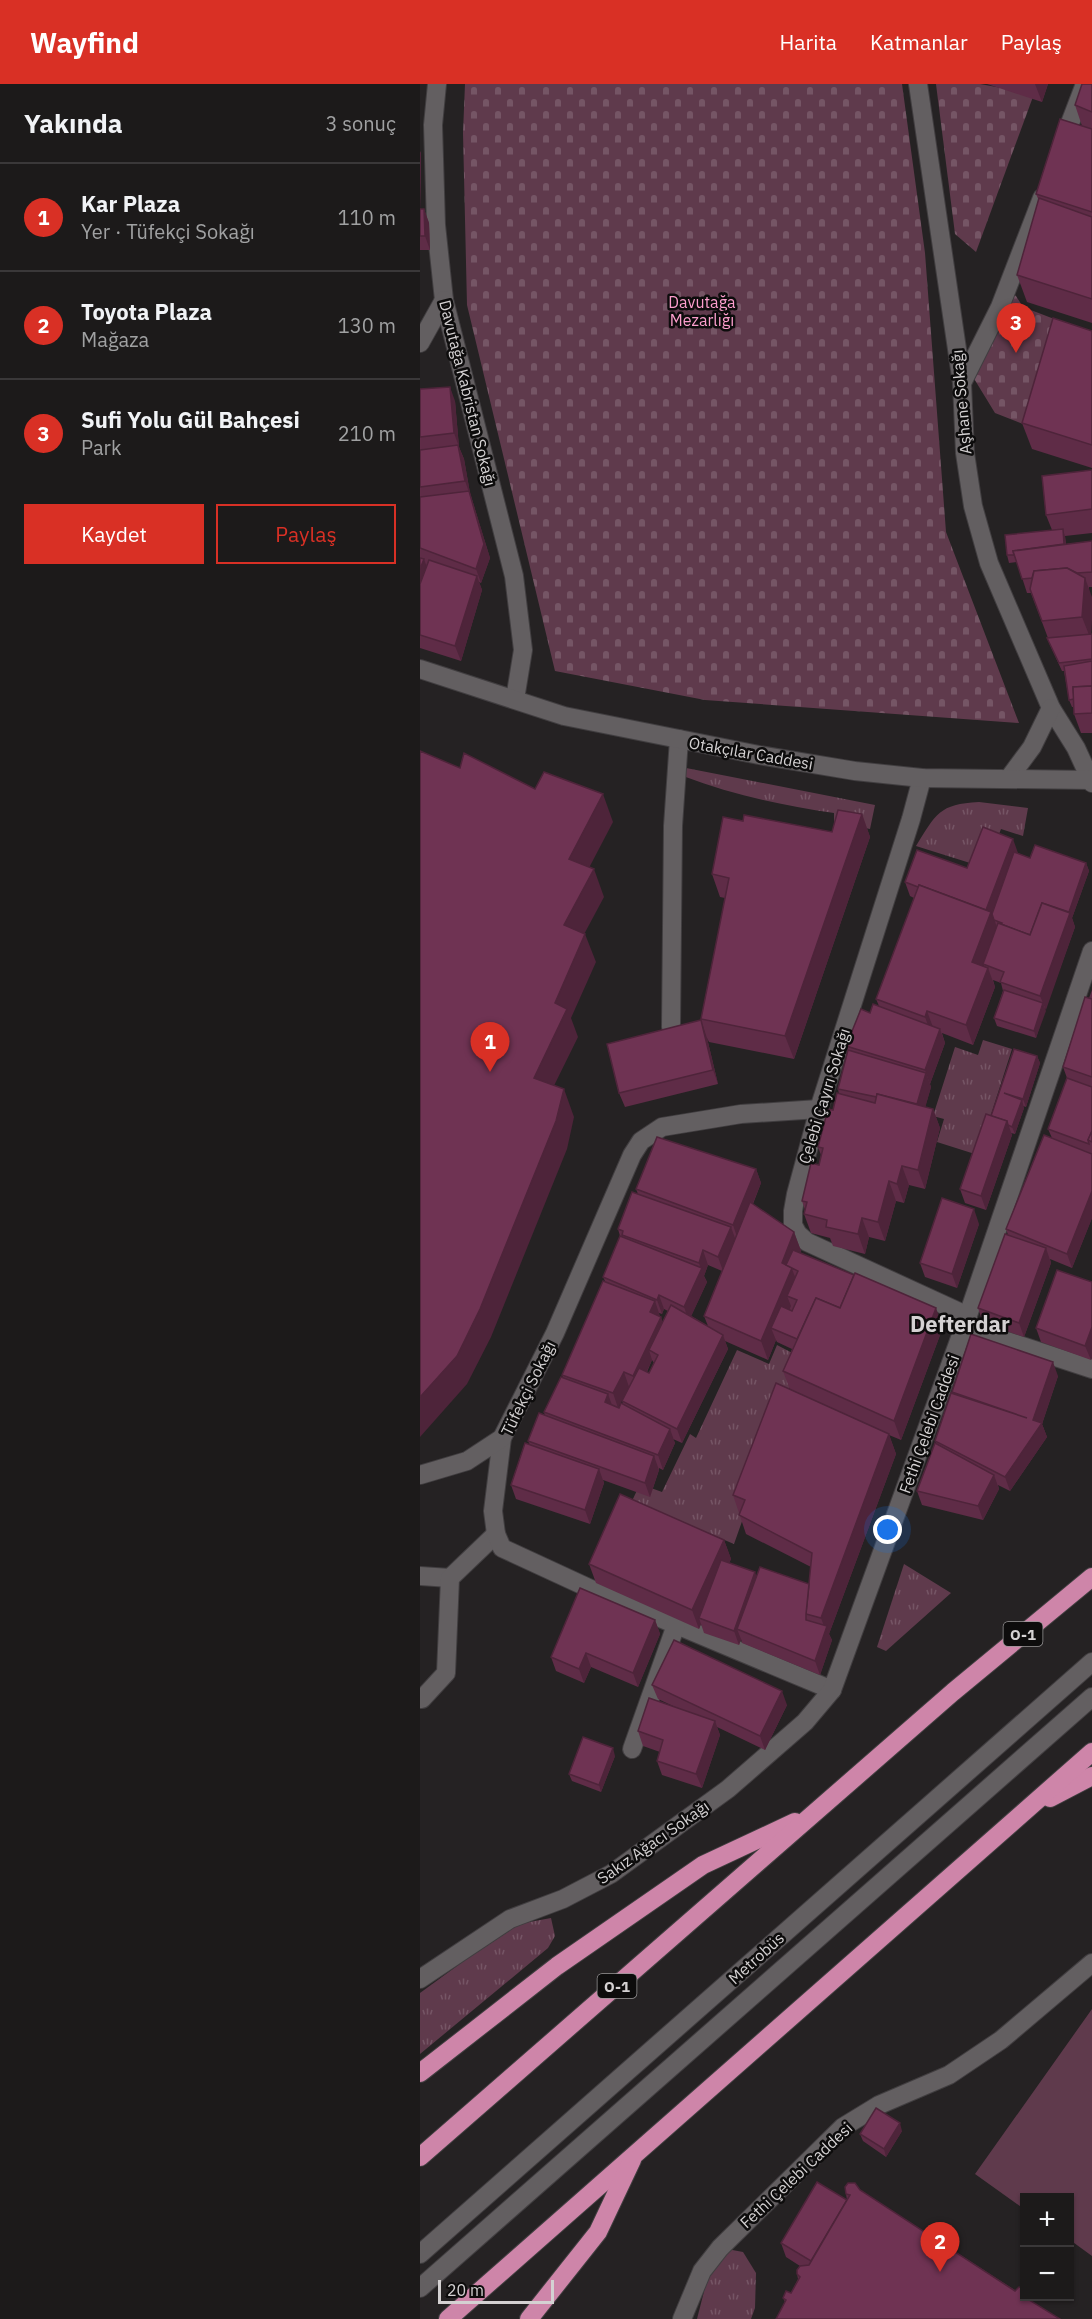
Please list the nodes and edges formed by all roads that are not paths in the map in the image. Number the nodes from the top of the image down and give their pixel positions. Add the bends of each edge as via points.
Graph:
1 (437, 84) edge
2 (918, 84) edge
3 (1085, 84) edge
4 (1055, 162) edge
5 (1047, 184) edge
6 (444, 300) junction
7 (420, 343) edge
8 (962, 383) junction
9 (420, 669) edge
10 (515, 699) junction
11 (1051, 708) junction
12 (679, 739) junction
13 (922, 778) junction
14 (1009, 778) junction
15 (1092, 781) edge
16 (1092, 951) edge
17 (671, 1027) edge
18 (819, 1109) junction
19 (966, 1321) junction
20 (1092, 1370) edge
21 (502, 1438) junction
22 (420, 1475) edge
23 (496, 1534) junction
24 (420, 1576) edge
25 (1092, 1577) edge
26 (450, 1578) junction
27 (676, 1625) junction
28 (1092, 1662) edge
29 (832, 1690) junction
30 (1092, 1697) edge
31 (420, 1699) edge
32 (632, 1749) dead end
33 (1092, 1752) edge
34 (1092, 1776) edge
35 (1024, 1812) junction
36 (813, 1813) junction
37 (1092, 1963) edge
38 (420, 1979) edge
39 (420, 2073) edge
40 (636, 2152) junction
41 (420, 2157) edge
42 (420, 2254) edge
43 (420, 2289) edge
44 (448, 2319) edge
45 (529, 2319) edge
46 (682, 2319) edge

1 - 6 street, Davutağa Kabristan Sokağı via 433,136
2 - 8 street, Aşhane Sokağı
3 - 4 street
5 - 8 street via 1000,307
6 - 7 street
6 - 10 street, Davutağa Kabristan Sokağı via 514,576 523,650
8 - 11 street, Aşhane Sokağı via 965,453 973,506 989,563
9 - 10 street, Otakçılar Caddesi
10 - 12 street, Otakçılar Caddesi via 564,716
11 - 14 street via 1032,747
11 - 15 street, Aşhane Sokağı
12 - 13 street, Otakçılar Caddesi via 838,768
12 - 17 street via 673,826
13 - 14 street, Otakçılar Caddesi
13 - 18 street, Çelebi Çayırı Sokağı
14 - 15 street, Otakçılar Caddesi
16 - 19 street, Fethi Çelebi Caddesi
18 - 19 street, Çelebi Çayırı Sokağı via 792,1212 798,1234
18 - 21 street, Tüfekçi Sokağı via 741,1114 662,1127 641,1141 555,1333
19 - 20 street, Çelebi Çayırı Sokağı
19 - 29 street, Fethi Çelebi Caddesi
21 - 22 street via 467,1461
21 - 23 street, Tüfekçi Sokağı via 494,1495
23 - 26 street
23 - 27 street via 502,1548
24 - 26 street
25 - 36 highway, O-1
26 - 31 street via 446,1674
27 - 29 street
27 - 32 street
28 - 42 street, Metrobüs
29 - 38 street, Sakız Ağacı Sokağı via 805,1722 728,1789 611,1874 510,1920
30 - 43 street, Metrobüs
33 - 35 highway
34 - 35 highway
35 - 40 highway
36 - 39 highway via 703,1864 557,1965
36 - 41 highway, O-1
37 - 46 street, Fethi Çelebi Caddesi via 1001,2040 949,2075 879,2105 843,2127 720,2248 702,2271
40 - 44 highway
40 - 45 highway via 598,2232

